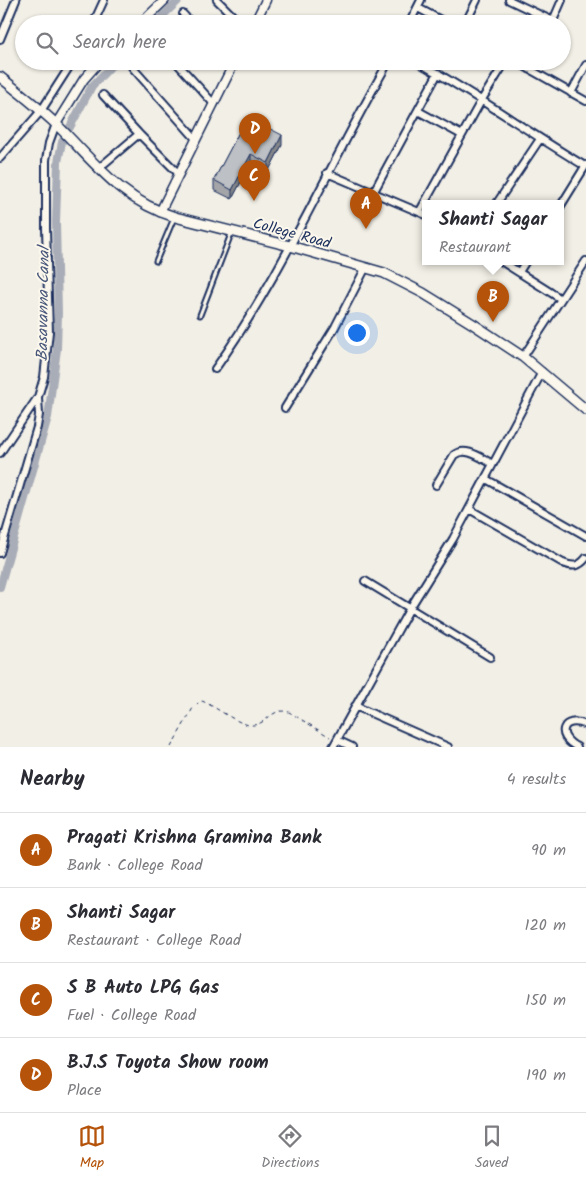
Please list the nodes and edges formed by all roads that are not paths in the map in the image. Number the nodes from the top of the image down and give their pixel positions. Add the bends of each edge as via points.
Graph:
1 (16, 0) edge
2 (165, 0) edge
3 (217, 0) edge
4 (266, 0) edge
5 (421, 0) edge
6 (477, 0) edge
7 (510, 0) edge
8 (562, 0) edge
9 (102, 1) edge
10 (418, 8) junction
11 (97, 15) edge
12 (149, 15) edge
13 (232, 15) edge
14 (258, 15) edge
15 (414, 15) edge
16 (431, 15) edge
17 (469, 15) edge
18 (539, 15) edge
19 (555, 15) edge
20 (0, 40) edge
21 (586, 66) edge
22 (67, 70) edge
23 (92, 70) edge
24 (135, 70) edge
25 (183, 70) edge
26 (231, 70) edge
27 (384, 70) edge
28 (432, 70) edge
29 (501, 70) edge
30 (531, 70) edge
31 (438, 73) junction
32 (0, 77) edge
33 (571, 93) junction
34 (104, 95) dead end
35 (482, 101) junction
36 (586, 101) edge
37 (214, 104) junction
38 (41, 111) junction
39 (418, 111) junction
40 (59, 128) junction
41 (139, 134) junction
42 (462, 135) junction
43 (196, 139) junction
44 (540, 140) junction
45 (0, 158) edge
46 (586, 166) edge
47 (99, 168) junction
48 (327, 173) junction
49 (179, 174) junction
50 (373, 192) junction
51 (430, 200) edge
52 (499, 200) edge
53 (564, 201) edge
54 (160, 212) junction
55 (422, 213) edge
56 (175, 217) junction
57 (232, 232) junction
58 (290, 246) junction
59 (586, 261) edge
60 (156, 262) dead end
61 (507, 265) edge
62 (523, 265) edge
63 (366, 267) junction
64 (518, 272) junction
65 (561, 299) junction
66 (200, 315) dead end
67 (523, 357) junction
68 (215, 369) dead end
69 (542, 372) junction
70 (38, 397) junction
71 (285, 408) dead end
72 (586, 410) edge
73 (0, 451) edge
74 (493, 464) junction
75 (486, 479) junction
76 (436, 485) dead end
77 (469, 509) junction
78 (586, 536) edge
79 (0, 553) edge
80 (586, 558) edge
81 (365, 581) dead end
82 (410, 608) junction
83 (490, 657) dead end
84 (355, 706) junction
85 (586, 725) edge
86 (336, 740) junction
87 (333, 747) edge
88 (352, 747) edge
89 (448, 747) edge
90 (577, 747) edge

1 - 20 street
2 - 12 street
3 - 13 street
4 - 14 street
5 - 10 street
6 - 17 street
7 - 18 street
8 - 19 street
9 - 11 street
10 - 15 street
10 - 16 street
21 - 33 street
22 - 38 street
23 - 40 street
24 - 43 street
25 - 37 street
26 - 37 street
27 - 48 street
28 - 31 street
29 - 35 street
30 - 33 street
31 - 35 street
31 - 39 street
32 - 38 main road, College Road
33 - 36 street
34 - 41 street
35 - 42 street
35 - 44 street
37 - 43 street
38 - 40 main road, College Road
38 - 45 street
39 - 42 street
39 - 50 street
40 - 47 main road, College Road
40 - 70 street via 49,143 46,160 49,332 44,377
41 - 47 street
41 - 49 street
42 - 51 street
43 - 49 street
44 - 46 street
44 - 52 street
46 - 53 street
47 - 54 main road, College Road via 125,193
48 - 50 street
48 - 58 street
49 - 54 street
50 - 55 street
54 - 56 main road, College Road
56 - 57 main road, College Road
56 - 60 lane
57 - 58 main road, College Road
57 - 66 lane
58 - 63 main road, College Road
58 - 68 street
59 - 65 street
61 - 64 street
62 - 64 street
63 - 67 main road, College Road via 423,293
63 - 71 street via 335,327
64 - 65 street
65 - 67 street
67 - 69 main road, College Road
69 - 72 main road, College Road
69 - 74 street
70 - 73 street
70 - 79 street via 37,427
74 - 75 street
74 - 76 street via 471,453 458,452
75 - 77 street
75 - 78 street
77 - 80 street via 563,563 576,566
77 - 82 street
81 - 82 street
82 - 83 street
82 - 84 street
84 - 86 street
84 - 89 street
85 - 90 street via 572,722 565,725 563,735
86 - 87 street
86 - 88 street

